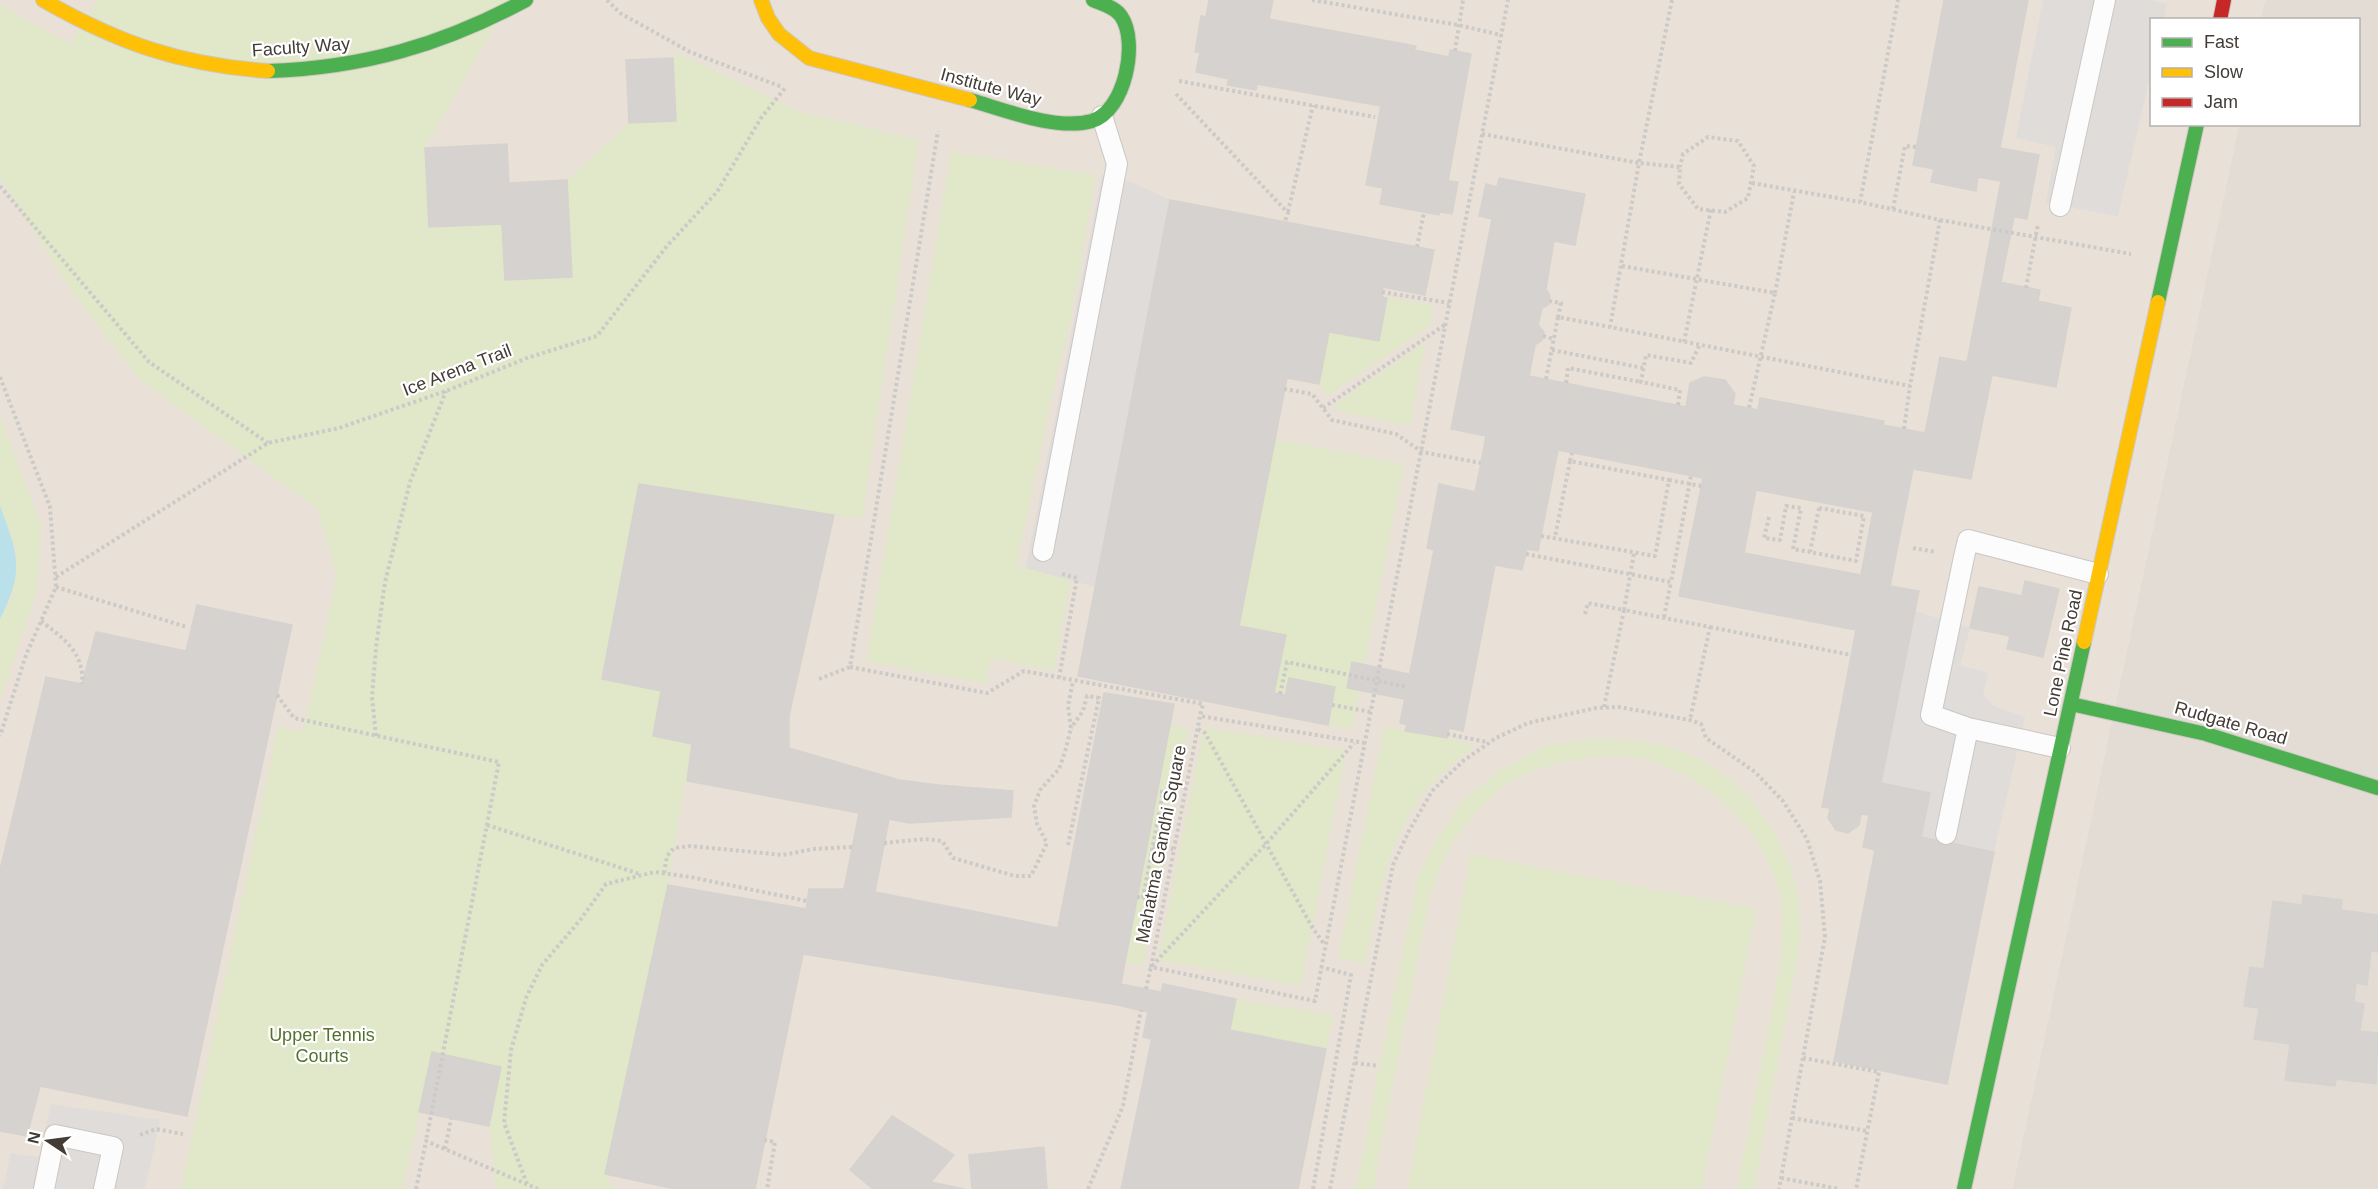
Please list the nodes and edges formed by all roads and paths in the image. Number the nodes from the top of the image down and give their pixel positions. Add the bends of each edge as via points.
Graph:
1 (526, 0) edge
2 (607, 0) edge
3 (761, 0) edge
4 (1093, 0) edge
5 (1134, 0) edge
6 (1312, 0) edge
7 (1463, 0) edge
8 (1508, 0) edge
9 (1672, 0) edge
10 (1898, 0) edge
11 (2105, 0) edge
12 (2224, 0) edge
13 (51, 2) edge
14 (1120, 15) junction
15 (2220, 18) edge
16 (1458, 25) junction
17 (1501, 35) junction
18 (1455, 51) dead end
19 (1179, 81) dead end
20 (785, 88) junction
21 (796, 92) dead end
22 (1176, 94) dead end
23 (1313, 105) junction
24 (1102, 116) junction
25 (1375, 117) dead end
26 (2197, 126) edge
27 (938, 130) dead end
28 (1482, 134) junction
29 (1916, 147) dead end
30 (1640, 163) junction
31 (1680, 167) junction
32 (1752, 183) junction
33 (0, 186) edge
34 (1794, 192) junction
35 (1860, 202) junction
36 (2060, 206) dead end
37 (1711, 209) junction
38 (1893, 209) junction
39 (1424, 212) dead end
40 (1288, 213) junction
41 (1940, 220) junction
42 (1285, 222) dead end
43 (1417, 246) dead end
44 (2140, 256) dead end
45 (1622, 266) junction
46 (1695, 278) junction
47 (1382, 292) dead end
48 (1774, 292) junction
49 (1549, 301) dead end
50 (1449, 303) junction
51 (1558, 317) junction
52 (1446, 324) junction
53 (1610, 327) junction
54 (1543, 336) dead end
55 (1554, 339) junction
56 (1684, 342) junction
57 (1699, 345) junction
58 (1552, 350) junction
59 (1761, 357) junction
60 (1643, 368) junction
61 (0, 377) edge
62 (1545, 379) dead end
63 (1641, 382) junction
64 (1566, 383) dead end
65 (1910, 386) junction
66 (1284, 389) dead end
67 (446, 391) junction
68 (1678, 405) dead end
69 (1323, 408) junction
70 (1749, 408) dead end
71 (1904, 429) dead end
72 (268, 443) junction
73 (1422, 452) junction
74 (1572, 453) dead end
75 (1570, 461) junction
76 (1481, 463) dead end
77 (1691, 476) dead end
78 (1669, 480) junction
79 (1701, 486) dead end
80 (1769, 517) dead end
81 (1541, 536) dead end
82 (1555, 537) junction
83 (1043, 551) dead end
84 (1810, 552) junction
85 (1634, 553) junction
86 (1526, 554) dead end
87 (2098, 574) junction
88 (56, 577) junction
89 (1671, 582) junction
90 (56, 587) junction
91 (1624, 610) junction
92 (1585, 614) dead end
93 (1664, 617) junction
94 (41, 621) junction
95 (187, 627) dead end
96 (1710, 627) junction
97 (1851, 655) dead end
98 (850, 667) junction
99 (819, 679) dead end
100 (1074, 680) junction
101 (1377, 681) junction
102 (82, 684) dead end
103 (1407, 687) dead end
104 (1280, 694) dead end
105 (277, 695) dead end
106 (2071, 704) junction
107 (1332, 705) dead end
108 (1604, 707) junction
109 (1371, 712) junction
110 (1200, 716) junction
111 (1690, 720) junction
112 (1968, 728) junction
113 (1071, 729) junction
114 (1198, 729) junction
115 (1447, 734) dead end
116 (0, 736) edge
117 (376, 736) junction
118 (1354, 742) junction
119 (1488, 742) junction
120 (1365, 743) junction
121 (2060, 748) junction
122 (2378, 788) edge
123 (1157, 791) dead end
124 (487, 825) junction
125 (1946, 834) dead end
126 (884, 843) dead end
127 (1266, 844) junction
128 (1068, 845) dead end
129 (852, 846) dead end
130 (1153, 846) junction
131 (1173, 849) junction
132 (664, 873) junction
133 (642, 874) junction
134 (1137, 897) dead end
135 (807, 901) dead end
136 (1325, 945) junction
137 (1152, 967) junction
138 (1321, 967) junction
139 (1146, 989) dead end
140 (1141, 1010) dead end
141 (1803, 1058) junction
142 (1355, 1063) junction
143 (1379, 1066) dead end
144 (1792, 1118) junction
145 (452, 1119) dead end
146 (156, 1129) dead end
147 (1867, 1131) junction
148 (183, 1134) dead end
149 (765, 1140) dead end
150 (426, 1141) junction
151 (445, 1149) junction
152 (1781, 1178) junction
153 (527, 1184) junction
154 (44, 1189) edge
155 (104, 1189) edge
156 (416, 1189) edge
157 (538, 1189) edge
158 (766, 1189) edge
159 (1088, 1189) edge
160 (1313, 1189) edge
161 (1330, 1189) edge
162 (1779, 1189) edge
163 (1839, 1189) edge
164 (1856, 1189) edge
165 (1964, 1189) edge

1 - 13 street, Faculty Way via 498,17 436,43 386,57 271,70 231,69 172,57 76,19
2 - 20 path via 620,14 690,52
3 - 24 street, Institute Way via 778,35 809,58 1052,122 1083,122
4 - 14 street
5 - 14 lane
6 - 16 path
7 - 16 path
8 - 17 path, Mahatma Gandhi Square
9 - 30 path
10 - 35 path
11 - 36 lane
12 - 15 street
14 - 24 street via 1128,37 1125,74 1113,104
16 - 17 path
16 - 18 path
17 - 28 path, Mahatma Gandhi Square
19 - 23 path
20 - 21 path
20 - 67 path, Ice Arena Trail via 761,118 717,192 667,246 597,336 527,357
22 - 40 path
23 - 25 path
23 - 40 path
24 - 83 lane via 1117,164
26 - 87 street, Lone Pine Road
27 - 98 path
28 - 30 path
28 - 50 path, Mahatma Gandhi Square
29 - 38 path via 1905,146
30 - 31 path
30 - 45 path
31 - 32 path via 1683,154 1708,137 1738,141 1754,166
31 - 37 path via 1679,184 1698,209
32 - 34 path
32 - 37 path via 1748,198 1725,212
33 - 72 path via 149,362
34 - 35 path
34 - 48 path
35 - 38 path
37 - 46 path
38 - 41 path
39 - 43 path
40 - 42 path
41 - 44 path
41 - 65 path
45 - 46 path
45 - 53 path
46 - 48 path
46 - 56 path
47 - 50 path
48 - 59 path
49 - 51 path via 1561,303
50 - 52 path, Mahatma Gandhi Square
51 - 53 path
51 - 55 path
52 - 69 path
52 - 73 path, Mahatma Gandhi Square
53 - 56 path
54 - 55 path
55 - 58 path
56 - 57 path
57 - 59 path
57 - 60 path via 1691,363 1646,355
58 - 60 path
58 - 62 path
59 - 65 path
59 - 70 path
60 - 63 path
61 - 88 path via 50,507
63 - 64 path via 1568,368
63 - 68 path via 1680,390
65 - 71 path
66 - 69 path via 1312,394
67 - 72 path, Ice Arena Trail via 339,428
67 - 117 path via 410,482 385,582 372,697
69 - 73 path via 1332,420 1396,434
72 - 88 path, Ice Arena Trail
73 - 76 path
73 - 101 path, Mahatma Gandhi Square
74 - 75 path
75 - 78 path
75 - 82 path
77 - 89 path, bridge
78 - 79 path
78 - 85 path via 1655,556
80 - 84 path via 1764,538 1780,540 1786,506 1801,508 1793,549
81 - 82 path
82 - 85 path
84 - 84 path via 1819,508 1864,516 1856,561
85 - 91 path
86 - 89 path, bridge
87 - 106 street, Lone Pine Road
87 - 112 lane via 1968,540 1931,715
88 - 90 path
89 - 93 path
90 - 94 path
90 - 95 path
91 - 92 path via 1588,603
91 - 93 path
91 - 108 path
93 - 96 path
94 - 102 path via 74,649 81,661
94 - 116 path
96 - 97 path
96 - 111 path
98 - 99 path
98 - 100 path via 987,693 1024,671
100 - 110 path via 1203,704
100 - 113 path via 1068,706
101 - 103 path
101 - 104 path via 1287,662
101 - 109 path, Mahatma Gandhi Square
105 - 117 path via 294,718
106 - 121 street, Lone Pine Road
106 - 122 street, Rudgate Road via 2206,734
107 - 109 path
108 - 111 path
108 - 119 path via 1528,723
109 - 120 path, Mahatma Gandhi Square
110 - 114 path, Mahatma Gandhi Square
110 - 118 path
111 - 141 path via 1701,724 1706,738 1755,772 1783,801 1807,839 1820,881 1825,937
112 - 121 lane
112 - 125 lane
113 - 126 path via 1059,769 1040,790 1034,806 1037,824 1047,843 1031,876 1015,876 953,858 942,841
113 - 128 path via 1087,696 1098,698
114 - 127 path via 1205,732
114 - 131 path, Mahatma Gandhi Square
115 - 119 path
117 - 124 path via 499,762
118 - 120 path
118 - 127 path
119 - 142 path via 1432,791 1393,865
120 - 136 path, Mahatma Gandhi Square
121 - 165 street, Lone Pine Road
123 - 130 path via 1163,792
124 - 133 path
124 - 150 path
127 - 136 path
127 - 137 path
129 - 132 path via 783,855 690,846 674,849 667,856
130 - 131 path
130 - 134 path via 1143,898
131 - 137 path, Mahatma Gandhi Square
132 - 133 path
132 - 135 path
133 - 153 path via 606,884 542,965 526,998 511,1050 504,1123
136 - 138 path, Mahatma Gandhi Square
137 - 138 path, Mahatma Gandhi Square via 1315,1001
137 - 139 path
138 - 160 path via 1351,975
140 - 159 path via 1123,1106
141 - 144 path
141 - 147 path via 1880,1072
142 - 143 path
142 - 161 path
144 - 147 path
144 - 152 path
145 - 151 path
146 - 148 path
147 - 164 path
149 - 158 path via 775,1142
150 - 151 path
150 - 156 path
151 - 153 path
152 - 162 path
152 - 163 path
153 - 157 path
154 - 155 lane via 55,1135 113,1147

